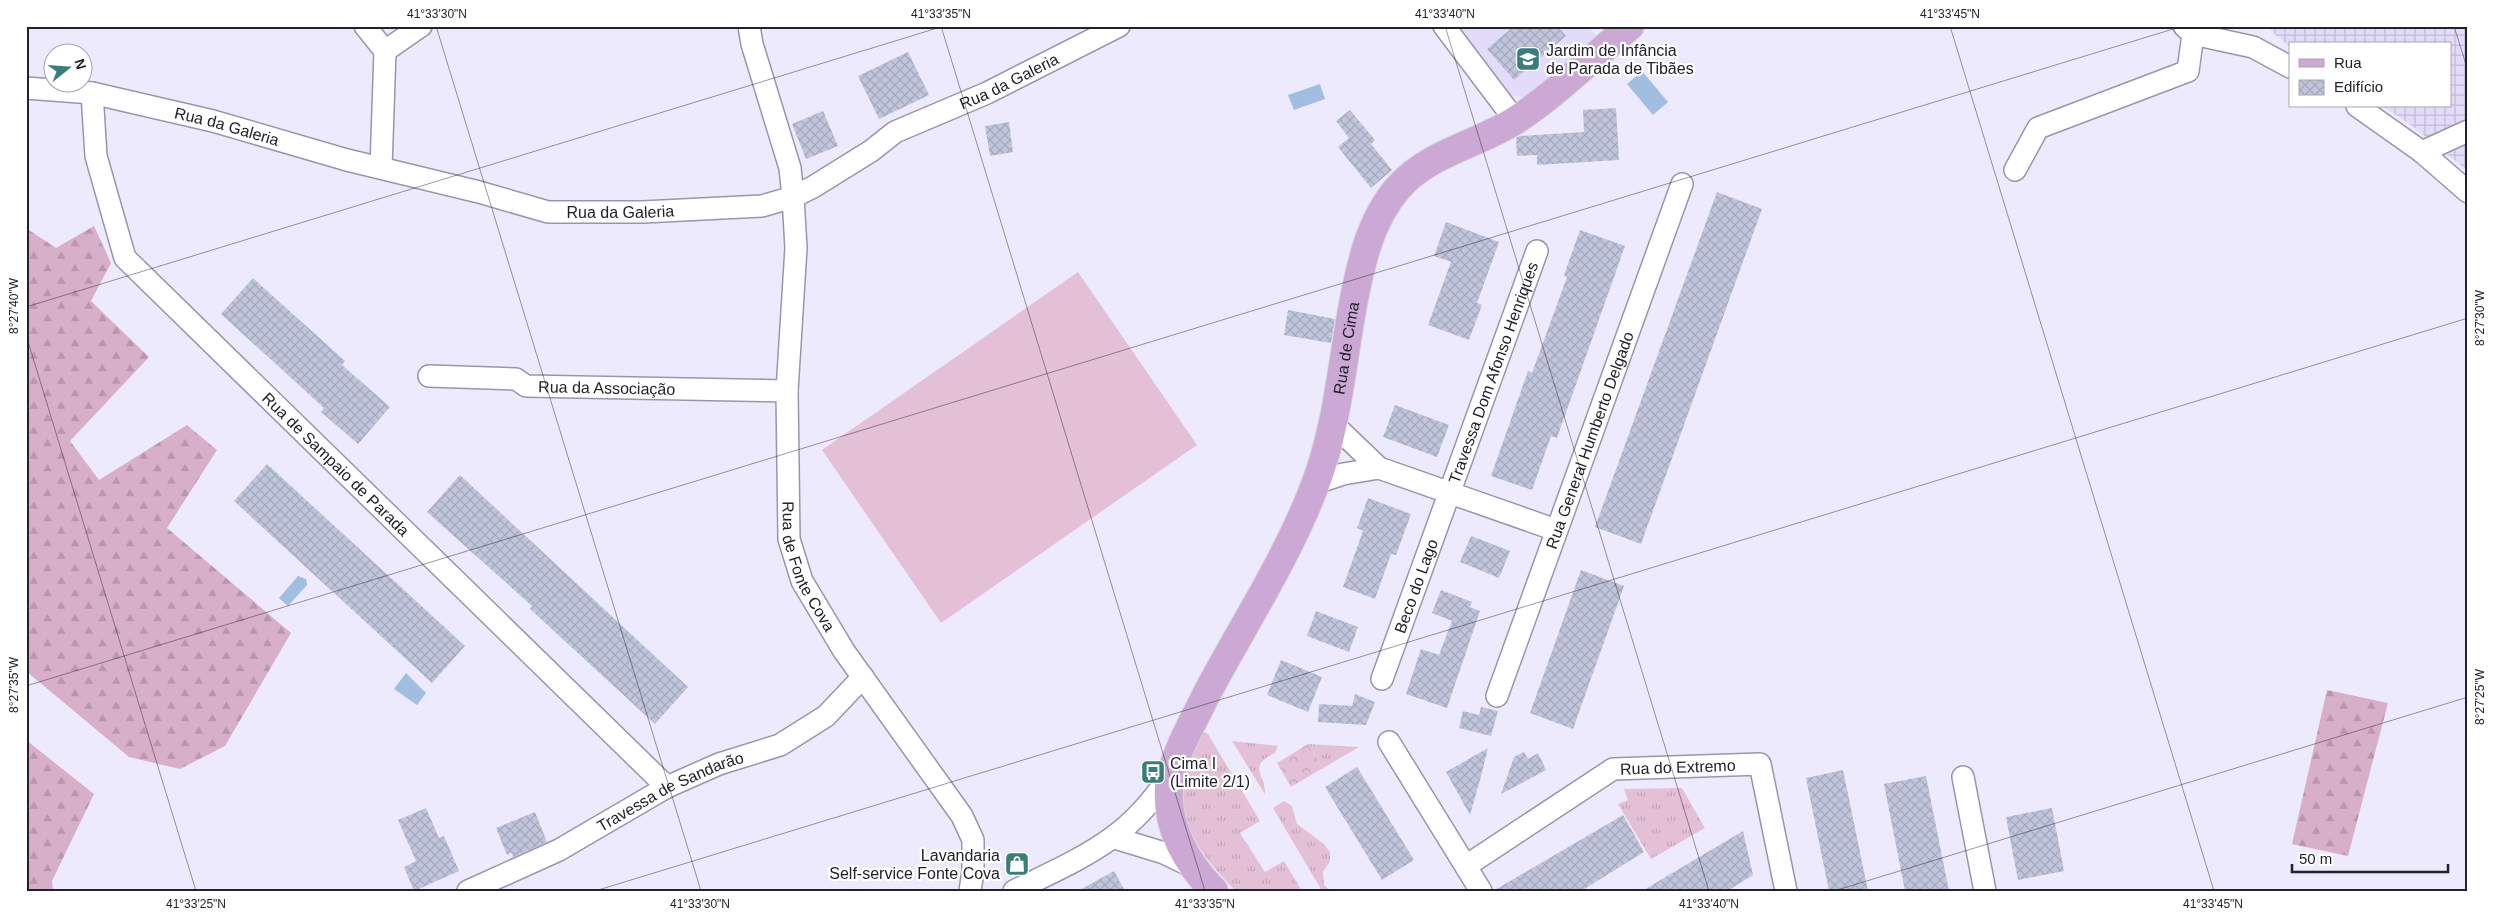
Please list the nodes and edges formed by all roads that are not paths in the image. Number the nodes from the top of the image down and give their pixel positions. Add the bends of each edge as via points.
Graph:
1 (364, 26) edge
2 (422, 26) edge
3 (749, 26) edge
4 (1119, 26) edge
5 (1444, 26) edge
6 (1630, 26) edge
7 (2188, 30) edge
8 (385, 51) junction
9 (2289, 66) edge
10 (26, 88) edge
11 (92, 93) junction
12 (2360, 108) edge
13 (1515, 120) junction
14 (2468, 131) edge
15 (2422, 152) junction
16 (381, 168) junction
17 (2014, 170) dead end
18 (1682, 184) dead end
19 (2468, 192) edge
20 (793, 197) junction
21 (1537, 251) dead end
22 (429, 376) dead end
23 (787, 391) junction
24 (1332, 423) junction
25 (1379, 468) junction
26 (1316, 483) junction
27 (1450, 494) junction
28 (1556, 530) junction
29 (863, 677) junction
30 (1382, 679) dead end
31 (1496, 696) dead end
32 (1389, 742) dead end
33 (1175, 766) junction
34 (1963, 777) dead end
35 (667, 787) junction
36 (1115, 838) junction
37 (1466, 866) junction
38 (1195, 868) junction
39 (468, 891) edge
40 (970, 891) edge
41 (1014, 891) edge
42 (1214, 891) edge
43 (1481, 891) edge
44 (1786, 891) edge
45 (1985, 891) edge

1 - 8 street
2 - 8 street
3 - 20 street, Rua de Fonte Cova via 790,168
4 - 20 street, Rua da Galeria via 987,92 895,132 871,152
5 - 13 street
6 - 13 main road, Rua de Cima
7 - 9 street via 2253,47
7 - 17 street via 2188,71 2038,128
8 - 16 street
10 - 11 street, Rua da Galeria
11 - 16 street, Rua da Galeria via 213,121
11 - 35 street, Rua de Sampaio de Parada via 96,156 125,258
12 - 15 street
13 - 24 main road, Rua de Cima via 1416,170 1381,211 1363,258
14 - 15 street
15 - 19 street
16 - 20 street, Rua da Galeria via 548,212 643,212 762,206
18 - 28 street, Rua General Humberto Delgado
20 - 23 street, Rua de Fonte Cova via 796,248
21 - 27 street, Travessa Dom Afonso Henriques
22 - 23 street, Rua da Associação via 516,379 526,386
23 - 29 street, Rua de Fonte Cova via 789,540 802,581
24 - 25 street
24 - 26 main road, Rua de Cima
25 - 26 street via 1343,474
25 - 27 street
26 - 33 main road, Rua de Cima via 1281,561 1183,741
27 - 28 street
27 - 30 street, Beco do Lago
28 - 31 street, Rua General Humberto Delgado
29 - 35 street, Travessa de Sandarão via 826,716 780,745 719,764
29 - 40 street, Rua de Fonte Cova via 962,816 973,840
32 - 37 street
33 - 36 street via 1156,797
33 - 38 main road, Rua de Cima via 1169,788 1173,824 1183,854
34 - 45 street
35 - 39 street, Travessa de Sandarão via 559,850
36 - 38 street via 1164,853
36 - 41 street
37 - 43 street
37 - 44 street, Rua do Extremo via 1613,769 1760,764
38 - 42 main road, Rua de Cima

